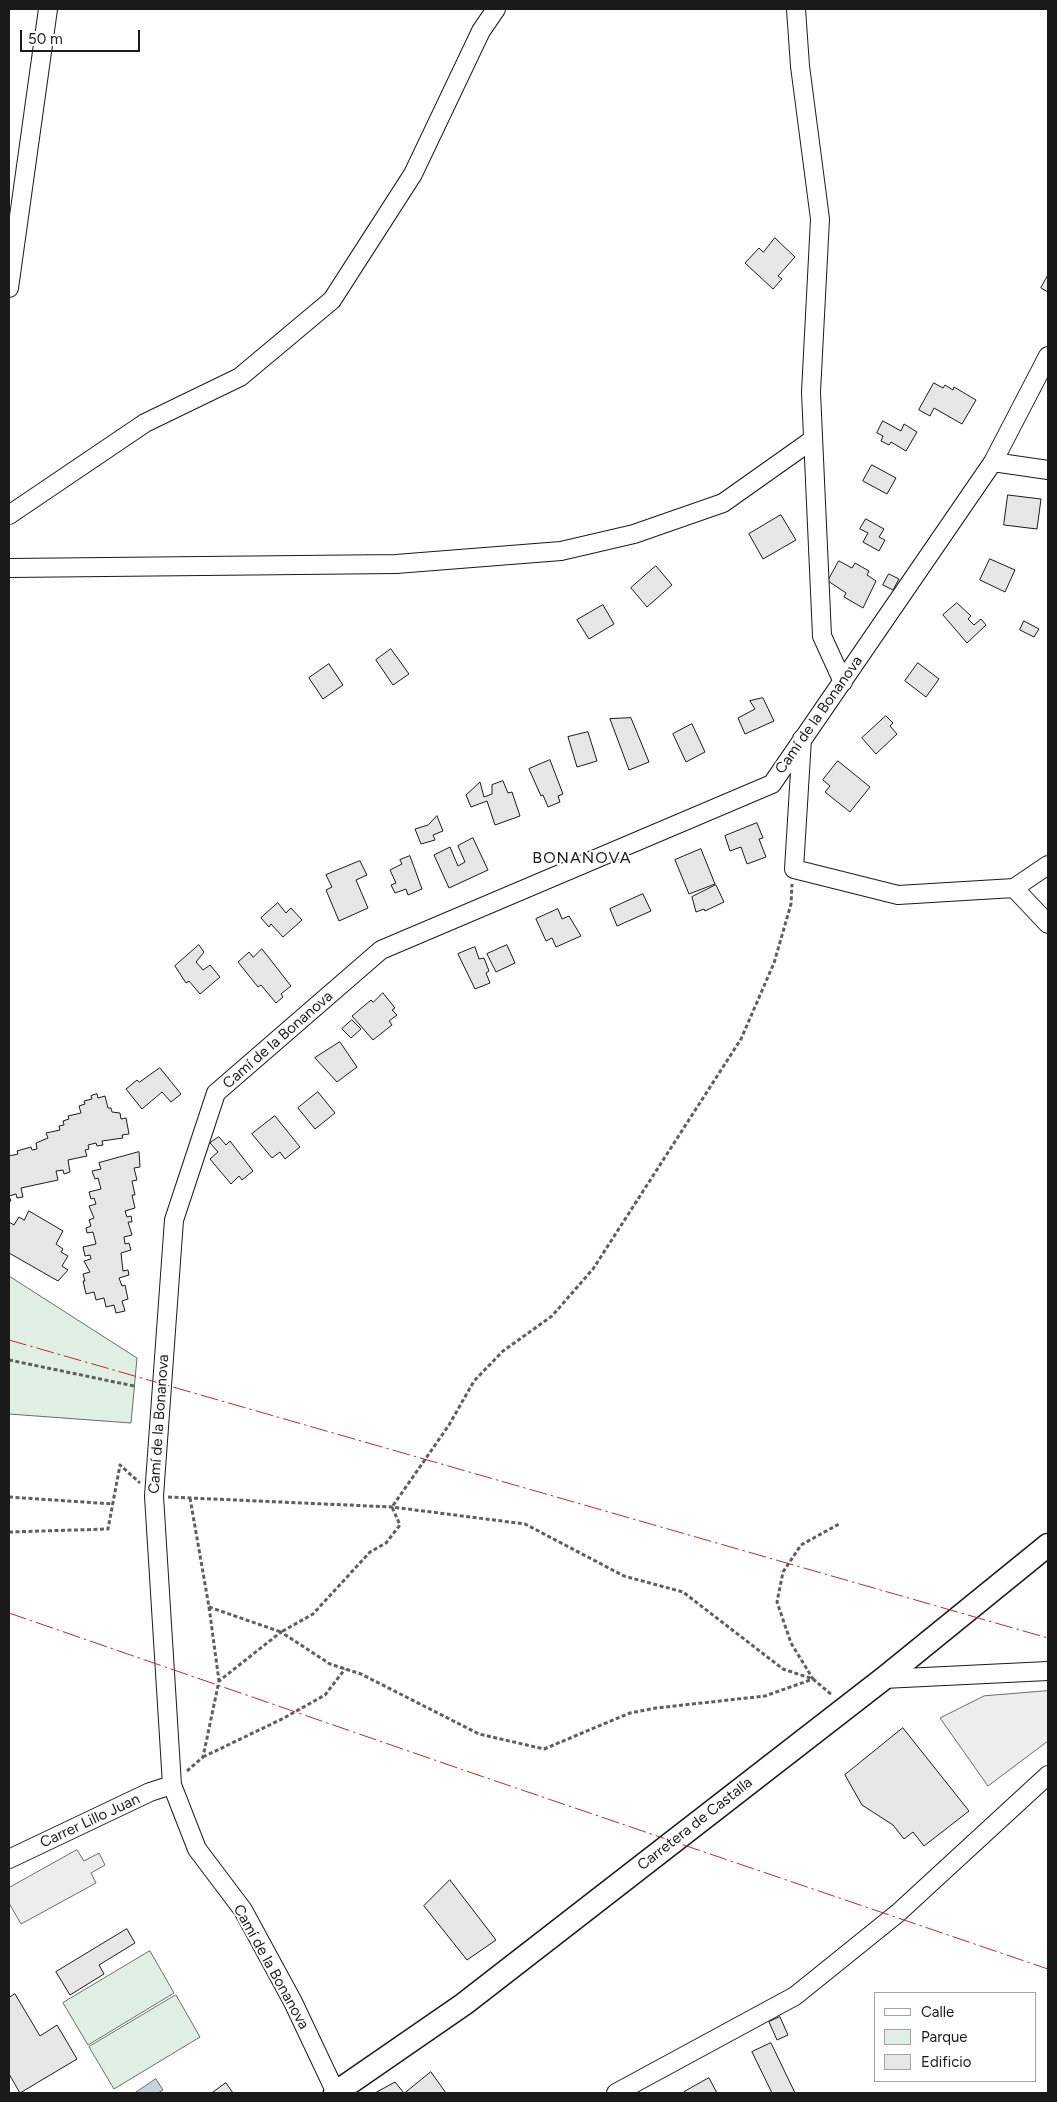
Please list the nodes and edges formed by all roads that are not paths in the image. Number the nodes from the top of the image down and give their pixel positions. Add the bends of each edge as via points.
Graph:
1 (48, 9) edge
2 (496, 9) edge
3 (796, 9) edge
4 (9, 283) edge
5 (1048, 356) edge
6 (812, 440) junction
7 (993, 462) junction
8 (1048, 470) edge
9 (9, 515) edge
10 (9, 568) edge
11 (843, 682) junction
12 (802, 738) junction
13 (1048, 865) edge
14 (1014, 888) junction
15 (1048, 924) edge
16 (1048, 1545) edge
17 (1048, 1671) edge
18 (883, 1679) junction
19 (1048, 1775) edge
20 (172, 1785) junction
21 (9, 1859) edge
22 (335, 2093) edge
23 (616, 2093) edge

1 - 4 street
2 - 9 street via 481,31 413,174 332,300 240,376 145,423
3 - 6 street via 820,219 811,392
5 - 7 street, Camí de la Bonanova
6 - 10 street via 722,503 634,534 561,551 396,564
6 - 11 street via 822,636
7 - 8 street
7 - 11 street, Camí de la Bonanova
11 - 12 street, Camí de la Bonanova
12 - 14 street via 794,869 898,895
12 - 20 street, Camí de la Bonanova via 772,784 381,950 216,1093 174,1220 154,1496
13 - 14 street
14 - 15 street
16 - 18 main road, Carretera de Castalla
17 - 18 street
18 - 22 main road, Carretera de Castalla via 464,2004
19 - 23 street via 898,1913 795,1996
20 - 21 street, Carrer Lillo Juan via 150,1792
20 - 22 street, Camí de la Bonanova via 197,1849 243,1910 293,2002

